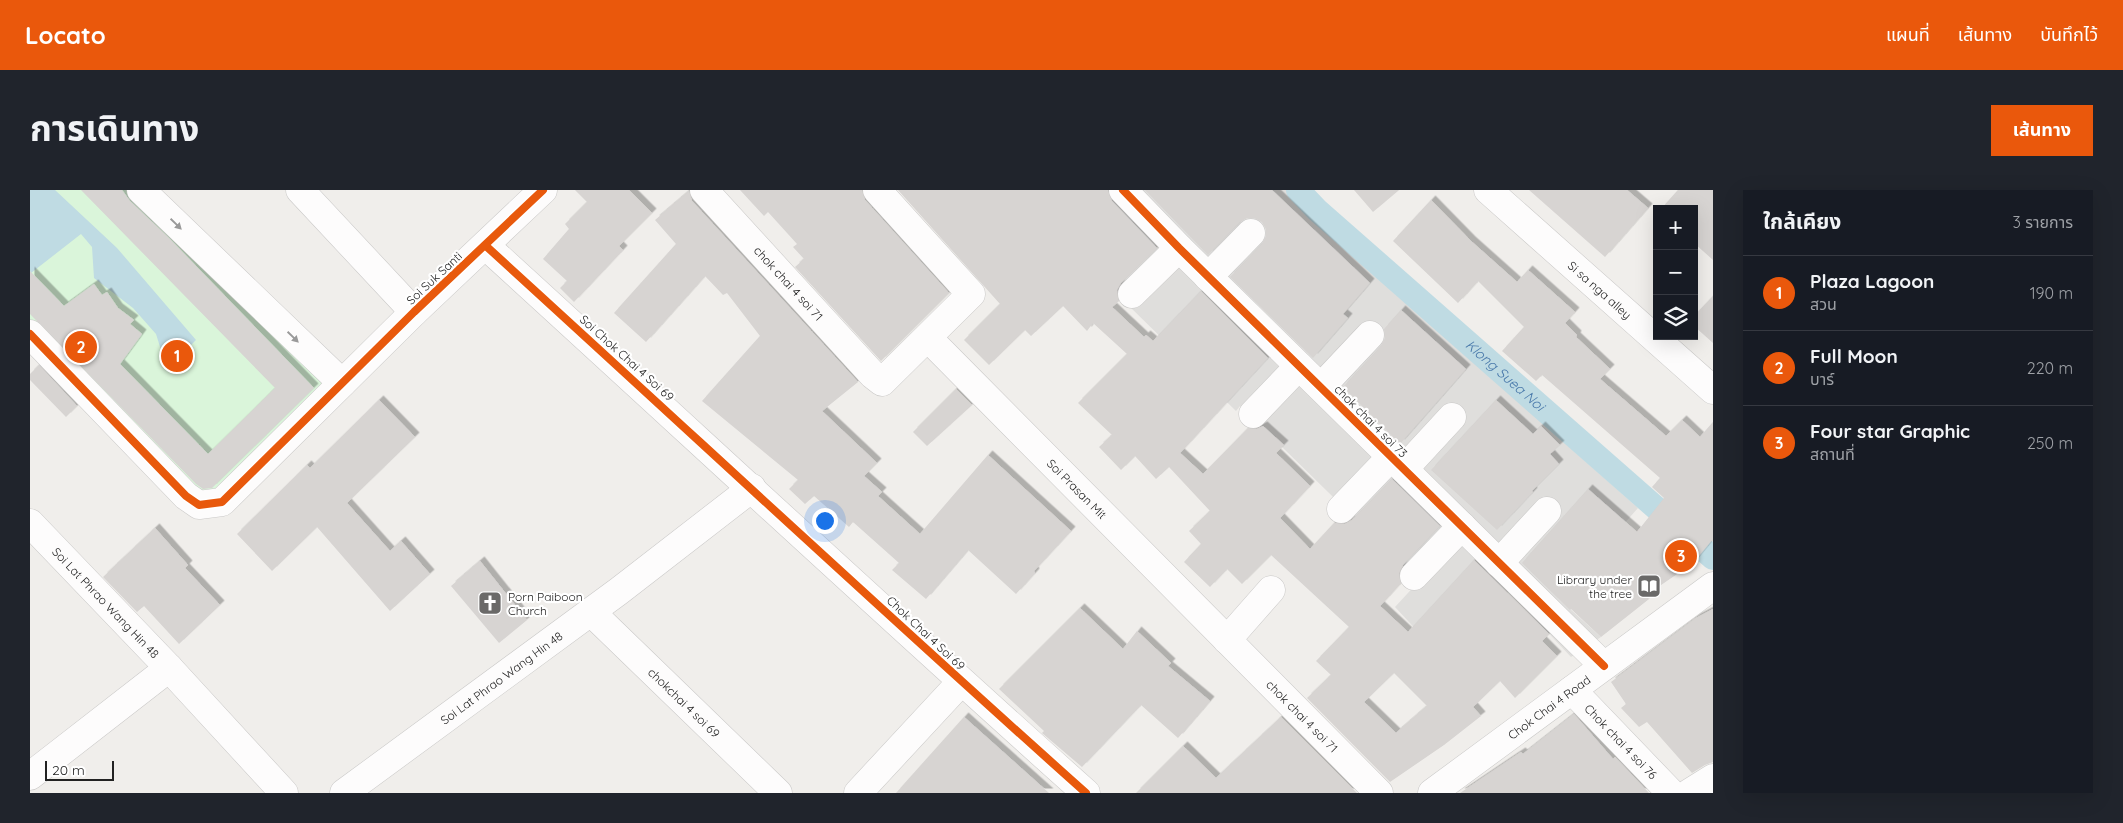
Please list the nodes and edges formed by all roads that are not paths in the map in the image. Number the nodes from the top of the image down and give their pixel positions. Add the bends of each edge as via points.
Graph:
1 (141, 190) edge
2 (300, 190) edge
3 (704, 190) edge
4 (877, 190) edge
5 (1123, 190) edge
6 (1488, 190) edge
7 (536, 192) edge
8 (1251, 233) dead end
9 (486, 246) junction
10 (1179, 248) junction
11 (1208, 277) junction
12 (1132, 294) dead end
13 (414, 312) junction
14 (30, 334) edge
15 (1370, 336) dead end
16 (928, 338) junction
17 (1300, 366) junction
18 (342, 384) junction
19 (1321, 387) junction
20 (1713, 390) edge
21 (1253, 414) dead end
22 (1452, 416) dead end
23 (1398, 463) junction
24 (752, 488) junction
25 (1341, 509) dead end
26 (1547, 512) dead end
27 (30, 523) edge
28 (1462, 526) junction
29 (1499, 563) junction
30 (1414, 576) dead end
31 (1713, 586) edge
32 (1271, 590) dead end
33 (591, 612) junction
34 (1227, 640) junction
35 (1604, 666) junction
36 (169, 668) junction
37 (961, 682) junction
38 (1572, 690) junction
39 (30, 776) edge
40 (1713, 778) edge
41 (284, 793) edge
42 (344, 793) edge
43 (778, 793) edge
44 (859, 793) edge
45 (1086, 793) edge
46 (1379, 793) edge
47 (1432, 793) edge
48 (1671, 793) edge
49 (1689, 793) edge

1 -> 18 street
2 - 13 street
3 - 16 street, chok chai 4 soi 71 via 882,382
4 - 16 street via 972,294
5 - 10 street, chok chai 4 soi 73
6 - 20 street, Si sa nga alley
7 - 9 street, Soi Suk Santi
8 - 11 street
9 - 13 street, Soi Suk Santi
9 - 24 street, Soi Chok Chai 4 Soi 69
10 - 11 street, chok chai 4 soi 73
10 - 12 street
11 - 17 street, chok chai 4 soi 73
13 - 18 street, Soi Suk Santi
14 - 18 street, Soi Suk Santi via 186,496 199,505 222,502
15 - 19 street
16 - 34 street, Soi Prasan Mit
17 - 19 street, chok chai 4 soi 73
17 - 21 street
19 - 23 street, chok chai 4 soi 73
22 - 23 street
23 - 25 street
23 - 28 street, chok chai 4 soi 73
24 - 33 street, Soi Lat Phrao Wang Hin 48
24 - 37 street, Chok Chai 4 Soi 69
26 - 29 street
27 - 36 street, Soi Lat Phrao Wang Hin 48
28 - 29 street, chok chai 4 soi 73
28 - 30 street
29 - 35 street, chok chai 4 soi 73
31 - 35 street, Chok Chai 4 Road
32 - 34 street
33 - 42 street, Soi Lat Phrao Wang Hin 48
33 - 43 street, chokchai 4 soi 69
34 - 46 street, chok chai 4 soi 71
35 - 38 street, Chok Chai 4 Road
36 - 39 street
36 - 41 street, Soi Lat Phrao Wang Hin 48
37 - 44 street
37 - 45 street, Chok Chai 4 Soi 69
38 - 47 street, Chok Chai 4 Road
38 - 48 street, Chok chai 4 soi 76
40 - 49 street

